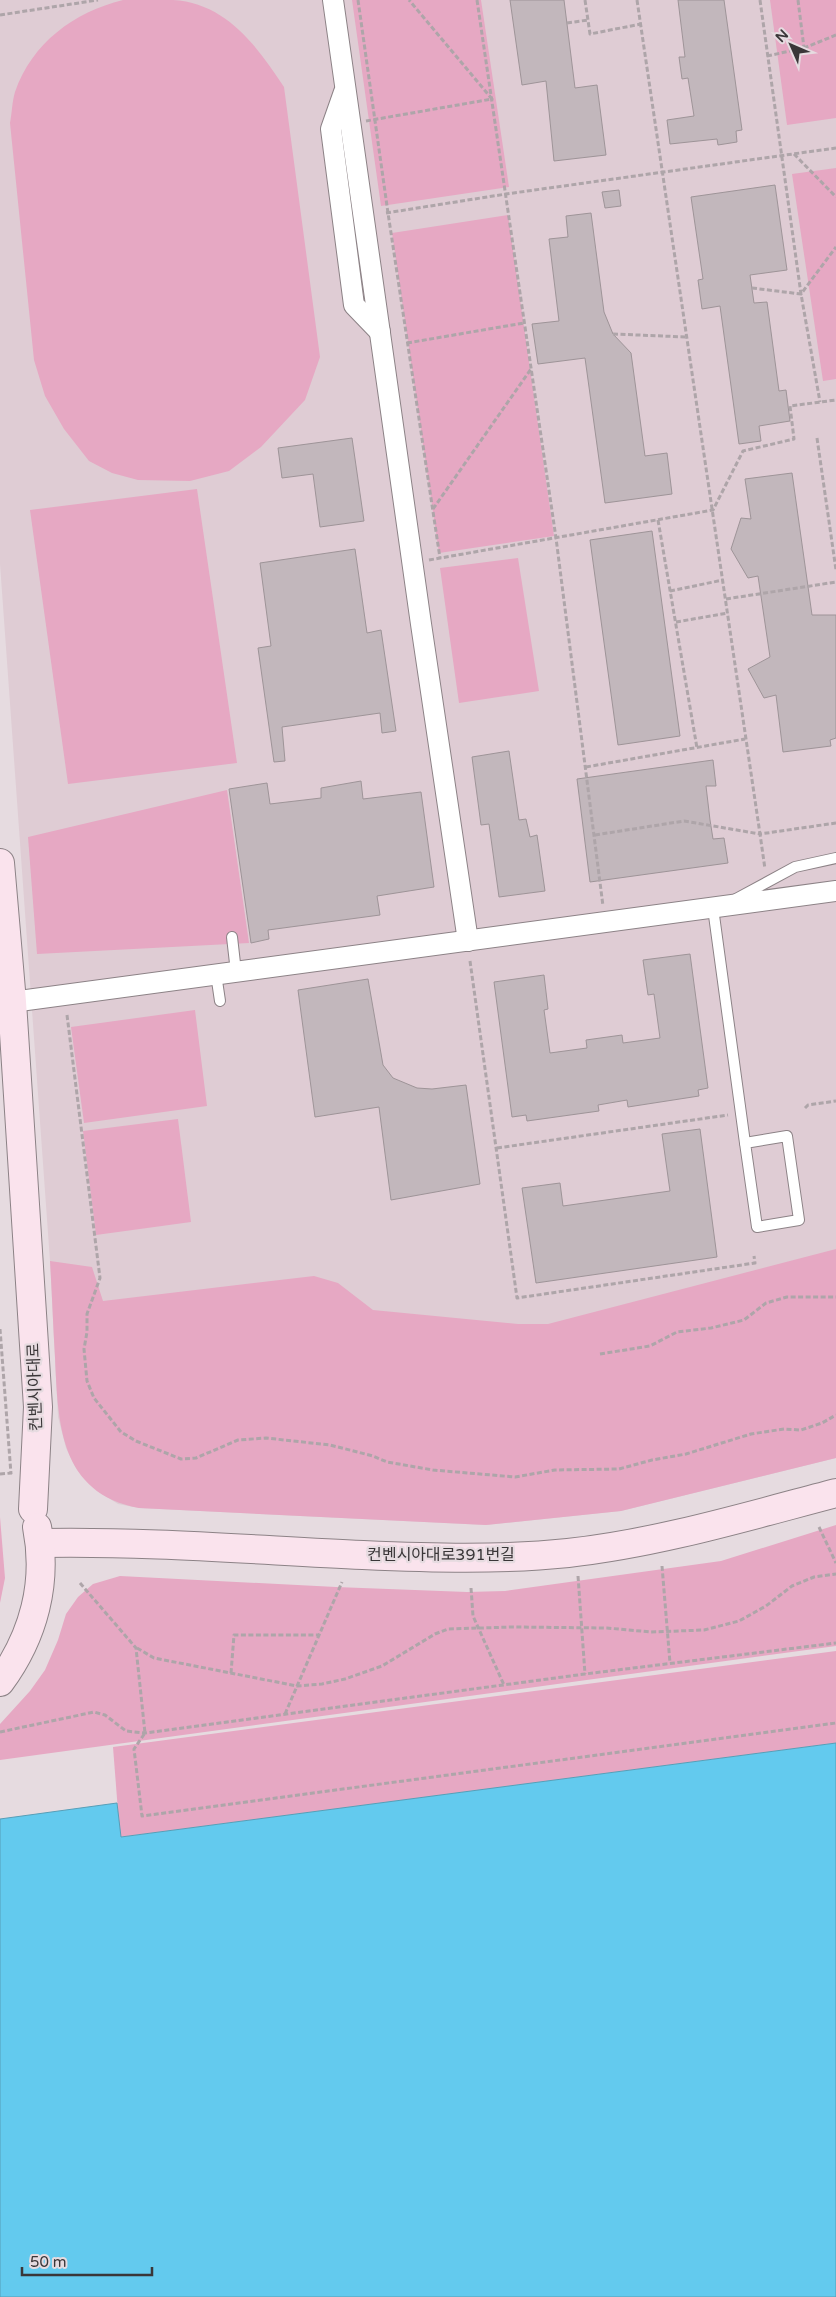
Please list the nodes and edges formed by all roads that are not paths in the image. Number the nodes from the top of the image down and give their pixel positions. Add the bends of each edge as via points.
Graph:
1 (334, 0) edge
2 (345, 88) junction
3 (380, 332) junction
4 (836, 858) edge
5 (0, 863) edge
6 (836, 891) edge
7 (718, 908) junction
8 (232, 938) dead end
9 (468, 941) junction
10 (236, 972) junction
11 (216, 974) junction
12 (220, 1001) dead end
13 (12, 1002) junction
14 (0, 1107) edge
15 (744, 1143) junction
16 (836, 1493) edge
17 (33, 1509) junction
18 (40, 1543) junction
19 (0, 1682) edge

1 - 2 street
2 - 3 street
2 - 3 street via 331,129 354,305
3 - 9 street
4 - 7 lane via 796,866
5 - 13 main road, 컨벤시아대로
6 - 7 street
7 - 9 street
7 - 15 lane
8 - 10 lane
9 - 10 street
10 - 11 street
11 - 12 lane
11 - 13 street
13 - 17 main road, 컨벤시아대로 via 38,1407
14 - 17 main road, 컨벤시아대로 via 25,1472
15 - 15 lane via 757,1227 799,1220 787,1136
16 - 18 main road, 컨벤시아대로391번길 via 649,1540 531,1556 427,1558
17 - 18 main road
18 - 19 main road via 42,1572 36,1608 20,1652

